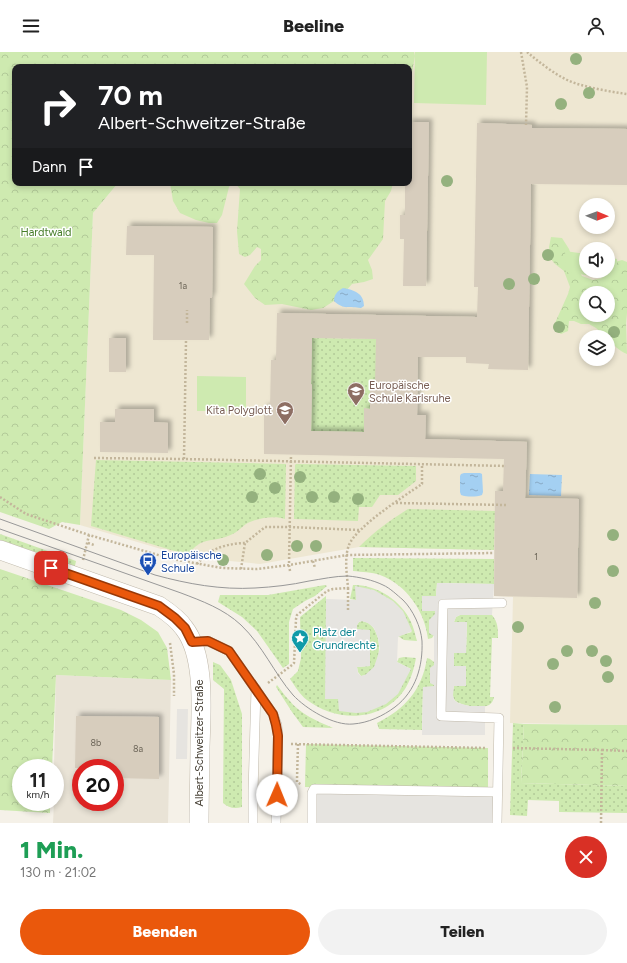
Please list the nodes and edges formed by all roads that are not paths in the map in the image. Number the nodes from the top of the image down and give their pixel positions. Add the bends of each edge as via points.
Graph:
1 (0, 550) edge
2 (502, 603) dead end
3 (192, 642) junction
4 (257, 690) junction
5 (497, 792) junction
6 (199, 823) edge
7 (253, 823) edge
8 (276, 823) edge
9 (312, 823) edge
10 (497, 823) edge

1 - 3 street, Albert-Schweitzer-Straße via 159,606 185,628
2 - 5 lane via 443,604 441,716 499,718
3 - 4 lane via 208,641 229,651
3 - 6 street, Albert-Schweitzer-Straße via 200,673 201,697
4 - 7 lane
4 - 8 lane via 273,714 278,730
5 - 9 lane via 318,788 312,793
5 - 10 lane

